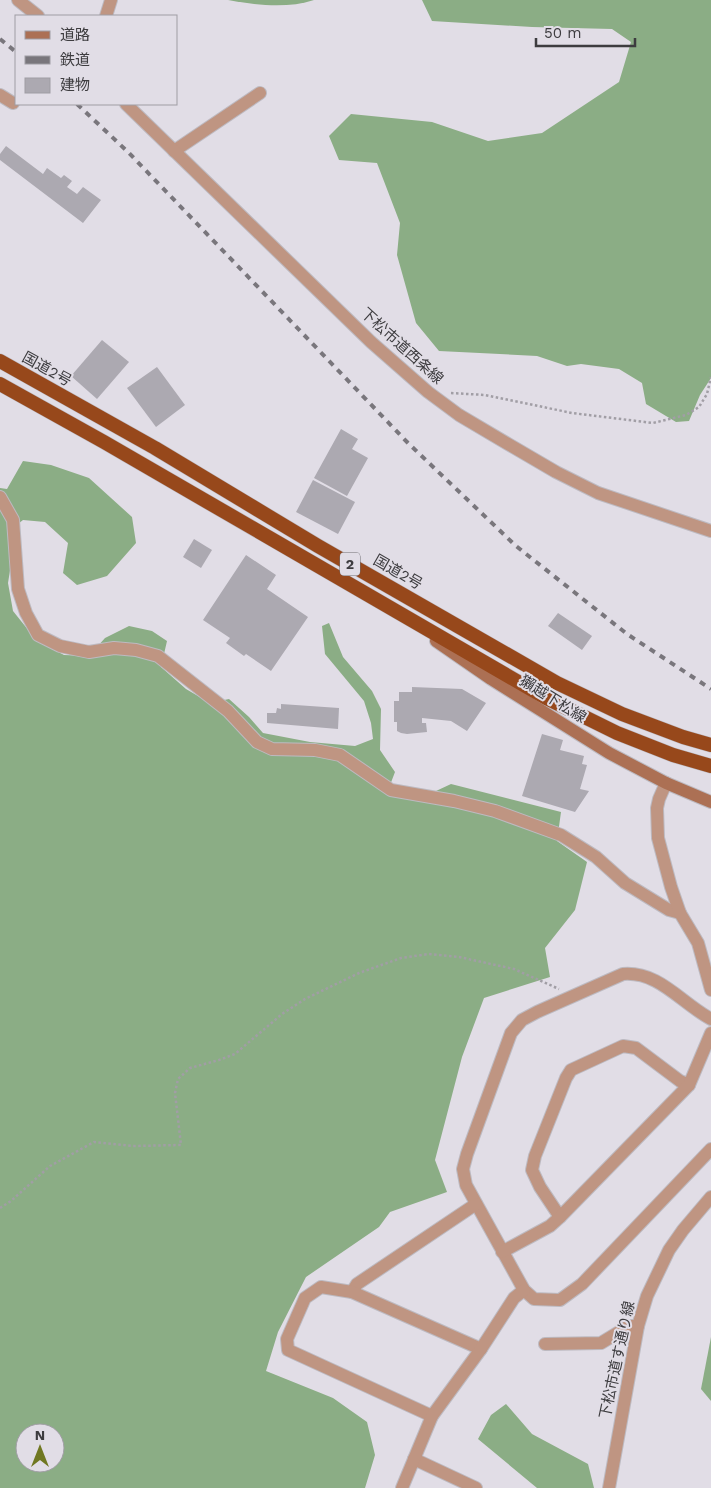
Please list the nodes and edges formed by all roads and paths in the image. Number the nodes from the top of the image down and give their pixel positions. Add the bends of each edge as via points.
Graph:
1 (18, 0) edge
2 (112, 0) edge
3 (37, 15) edge
4 (106, 15) edge
5 (260, 93) dead end
6 (0, 95) edge
7 (13, 103) dead end
8 (127, 105) edge
9 (174, 151) junction
10 (0, 361) edge
11 (711, 377) edge
12 (0, 384) edge
13 (428, 392) junction
14 (0, 498) edge
15 (711, 531) edge
16 (388, 607) junction
17 (711, 745) edge
18 (711, 766) edge
19 (666, 783) junction
20 (711, 802) edge
21 (680, 913) junction
22 (698, 943) junction
23 (711, 953) edge
24 (711, 990) edge
25 (574, 996) junction
26 (711, 1019) edge
27 (711, 1033) edge
28 (689, 1085) junction
29 (711, 1150) edge
30 (711, 1197) edge
31 (476, 1204) junction
32 (0, 1208) edge
33 (560, 1217) junction
34 (502, 1252) junction
35 (524, 1290) junction
36 (352, 1292) junction
37 (638, 1326) junction
38 (545, 1344) dead end
39 (480, 1349) junction
40 (432, 1416) junction
41 (414, 1459) junction
42 (402, 1488) edge
43 (476, 1488) edge
44 (609, 1488) edge

1 - 3 street
2 - 4 street
5 - 9 street
6 - 7 street
8 - 9 street, 下松市道西条線
9 - 13 street, 下松市道西条線 via 371,342
10 - 17 highway, 国道2号 / 2 via 557,683 622,714
11 - 13 path via 707,394 699,407 686,415 653,423 572,414 485,395
12 - 16 highway, 2
13 - 15 street, 下松市道西条線 via 459,415 590,489
14 - 21 street via 13,520 18,589 38,635 60,646 89,652 114,648 158,656 228,711 257,742 272,749 315,750 340,756 391,790 495,811 561,836 596,857 625,883
16 - 18 highway, 2 via 546,698 617,733
16 - 19 main road, 獺越下松線 via 555,720
19 - 20 main road, 獺越下松線
19 - 21 street via 657,808 658,838
21 - 22 street
22 - 23 street
22 - 24 street
25 - 26 street via 623,974 636,973 652,978
25 - 31 street via 522,1020 511,1033 463,1169 466,1185
25 - 32 path via 514,969 429,954 401,958 305,999 235,1054 190,1068 178,1079 175,1093 181,1145 133,1146 94,1142 50,1166
27 - 28 street
28 - 33 street
28 - 33 street via 636,1048 623,1046 571,1070 532,1170
29 - 35 street via 582,1284 560,1300 534,1298
30 - 37 street, 下松市道す通り線 via 669,1250 647,1296
31 - 34 street
31 - 36 street via 357,1284
33 - 34 street via 550,1226
34 - 35 street
35 - 39 street via 514,1298
36 - 39 street
36 - 40 street via 321,1287 305,1298 288,1339 288,1350
37 - 38 street via 629,1326 601,1342
37 - 44 street, 下松市道す通り線
39 - 40 street
40 - 41 street
41 - 42 street
41 - 43 street

